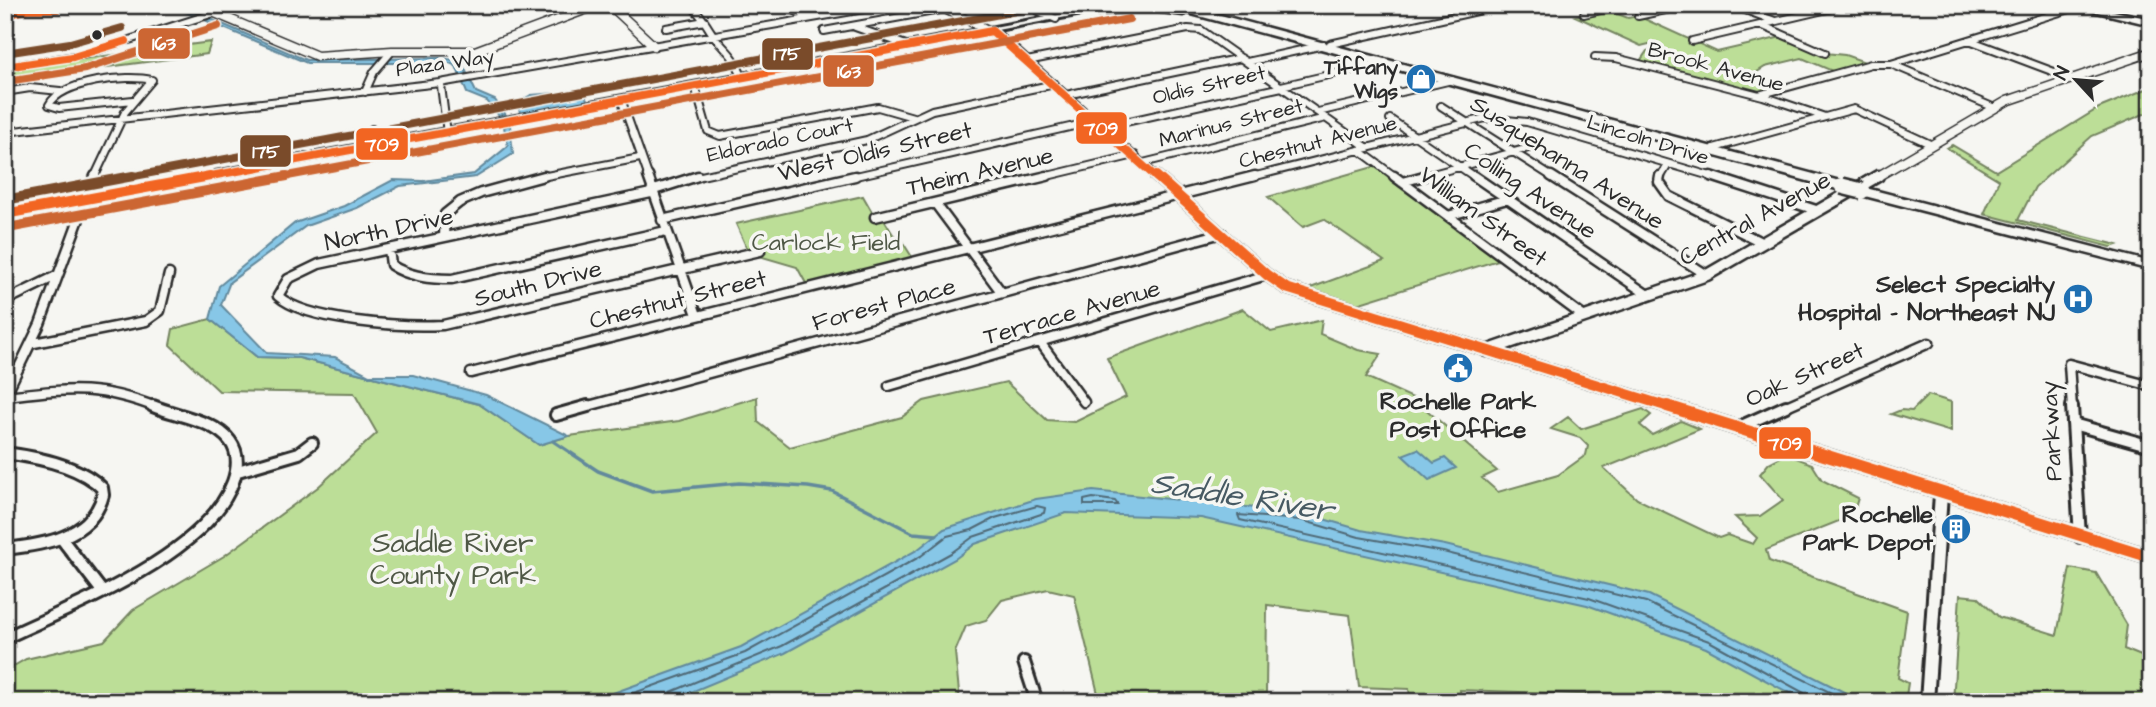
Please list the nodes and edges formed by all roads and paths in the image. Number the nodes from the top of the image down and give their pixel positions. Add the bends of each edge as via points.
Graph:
1 (196, 5) edge
2 (597, 5) edge
3 (610, 5) edge
4 (690, 5) edge
5 (782, 5) edge
6 (838, 5) edge
7 (887, 5) edge
8 (937, 5) edge
9 (1026, 5) edge
10 (1126, 5) edge
11 (1171, 5) edge
12 (1184, 5) edge
13 (1211, 5) edge
14 (1504, 5) edge
15 (1622, 5) edge
16 (1688, 5) edge
17 (1732, 5) edge
18 (1845, 5) edge
19 (2078, 6) edge
20 (1139, 7) edge
21 (1092, 8) edge
22 (945, 9) junction
23 (210, 14) junction
24 (1584, 14) dead end
25 (1638, 16) dead end
26 (1056, 19) junction
27 (1777, 21) junction
28 (705, 22) junction
29 (2151, 22) edge
30 (241, 24) junction
31 (1761, 25) junction
32 (851, 26) junction
33 (1253, 26) junction
34 (252, 27) dead end
35 (666, 28) dead end
36 (1269, 28) junction
37 (824, 31) dead end
38 (992, 31) junction
39 (644, 36) junction
40 (714, 36) junction
41 (1969, 40) junction
42 (1692, 41) dead end
43 (1327, 44) junction
44 (654, 46) junction
45 (909, 46) junction
46 (627, 51) junction
47 (2151, 52) edge
48 (390, 53) junction
49 (1825, 53) dead end
50 (325, 54) dead end
51 (340, 55) junction
52 (1595, 57) dead end
53 (1244, 60) junction
54 (1027, 61) junction
55 (1386, 62) junction
56 (1891, 64) junction
57 (5, 66) edge
58 (742, 77) junction
59 (2073, 79) junction
60 (1452, 80) junction
61 (444, 84) junction
62 (1055, 85) junction
63 (695, 86) junction
64 (1281, 86) junction
65 (60, 91) junction
66 (5, 92) edge
67 (365, 92) junction
68 (1759, 94) junction
69 (1066, 95) junction
70 (621, 99) junction
71 (133, 100) junction
72 (1441, 106) dead end
73 (1995, 107) junction
74 (1318, 112) junction
75 (913, 117) junction
76 (1326, 118) junction
77 (1822, 118) junction
78 (122, 119) junction
79 (1390, 119) dead end
80 (1467, 122) junction
81 (1099, 124) junction
82 (372, 130) dead end
83 (5, 132) edge
84 (447, 133) junction
85 (1415, 136) junction
86 (1930, 144) junction
87 (1536, 146) dead end
88 (372, 147) junction
89 (1368, 148) junction
90 (1714, 148) junction
91 (1359, 150) junction
92 (1513, 152) junction
93 (1135, 155) junction
94 (640, 158) junction
95 (1143, 163) junction
96 (1668, 165) junction
97 (1460, 166) junction
98 (1402, 182) junction
99 (1844, 185) junction
100 (651, 192) junction
101 (1178, 194) junction
102 (1507, 199) junction
103 (85, 200) junction
104 (935, 203) junction
105 (1816, 210) junction
106 (5, 214) edge
107 (1448, 216) junction
108 (875, 217) dead end
109 (662, 220) junction
110 (666, 231) junction
111 (1222, 233) junction
112 (444, 237) junction
113 (1763, 243) junction
114 (968, 247) junction
115 (389, 249) junction
116 (760, 251) dead end
117 (2151, 264) edge
118 (680, 270) junction
119 (169, 274) dead end
120 (58, 275) junction
121 (1267, 275) junction
122 (1707, 275) junction
123 (1002, 293) junction
124 (1648, 295) junction
125 (5, 301) edge
126 (697, 315) junction
127 (1583, 316) junction
128 (404, 328) joint
129 (1040, 342) junction
130 (1929, 342) dead end
131 (34, 343) junction
132 (1485, 351) junction
133 (471, 373) dead end
134 (889, 386) dead end
135 (2151, 386) edge
136 (6, 396) edge
137 (1084, 402) dead end
138 (556, 415) dead end
139 (2073, 424) junction
140 (1736, 429) junction
141 (312, 443) dead end
142 (2151, 446) edge
143 (5, 453) edge
144 (237, 471) junction
145 (1941, 494) junction
146 (2080, 537) junction
147 (61, 538) junction
148 (5, 549) edge
149 (2151, 557) edge
150 (102, 590) junction
151 (5, 638) edge
152 (1024, 662) dead end
153 (1037, 702) edge
154 (1927, 702) edge

1 - 23 street
2 - 48 street via 475,51
3 - 39 street
4 - 28 street
5 - 6 street via 804,15
7 - 40 street, Plaza Way
8 - 22 street
9 - 26 street
10 - 21 main road
11 - 33 highway
12 - 36 highway
13 - 36 highway
14 - 43 street
15 - 24 street
16 - 25 street
17 - 27 street
18 - 27 street
19 - 29 main road
19 - 41 street
20 - 21 highway
20 - 33 highway
21 - 26 main road
22 - 32 street
22 - 38 street
23 - 30 street
23 - 57 street via 82,55
26 - 38 main road
27 - 31 street
28 - 35 street
28 - 40 street
30 - 34 street
30 - 51 street via 308,55
31 - 42 street
31 - 49 street
32 - 37 street
32 - 45 street
33 - 43 highway
36 - 43 highway
38 - 45 main road
38 - 54 street
39 - 44 street
39 - 46 street
40 - 44 street, Plaza Way
40 - 58 street via 734,56
41 - 56 street
41 - 59 street
43 - 53 street
43 - 55 highway
43 - 90 highway
44 - 46 street, Plaza Way
45 - 58 main road
46 - 61 street, Plaza Way
47 - 59 street, Central Avenue
48 - 51 street
48 - 67 street via 369,79
50 - 51 street
52 - 68 street, Brook Avenue via 1616,58
53 - 54 street via 1197,29
53 - 64 street
53 - 69 street
54 - 62 street
55 - 60 highway
55 - 64 street, Oldis Street
56 - 68 street via 1871,64
56 - 73 street
58 - 63 main road
59 - 73 street, Central Avenue
60 - 74 street, Marinus Street
60 - 99 highway
61 - 67 street, Plaza Way
61 - 84 street
62 - 69 street
62 - 75 street, Eldorado Court
63 - 70 main road
63 - 75 street via 708,131 720,136 878,107
64 - 74 street
64 - 81 street, Oldis Street
65 - 66 street via 25,88
65 - 71 street via 49,106
65 - 71 street via 151,79 147,90
67 - 78 street, Plaza Way
68 - 77 street, Brook Avenue
69 - 81 street
70 - 84 main road
70 - 94 street
71 - 78 street
72 - 80 street, Susquehanna Avenue
73 - 86 street, Central Avenue
74 - 76 street
75 - 100 street, Eldorado Court via 867,140 701,174
76 - 89 street
76 - 95 street, Marinus Street
77 - 86 street via 1854,109
77 - 90 street
78 - 83 street, Plaza Way
78 - 103 street
79 - 85 street, Colling Avenue
80 - 85 street, Chestnut Avenue
80 - 92 street, Susquehanna Avenue
80 - 96 street, Lincoln Drive via 1494,117 1519,120
81 - 93 street
81 - 109 street, West Oldis Street
82 - 88 street
84 - 88 main road
85 - 89 street, Chestnut Avenue
85 - 97 street, Colling Avenue
86 - 105 street, Central Avenue
87 - 92 street
88 - 103 main road
89 - 91 street, Chestnut Avenue
90 - 99 highway
91 - 98 street, William Street
91 - 101 street, Chestnut Avenue
92 - 97 street
92 - 122 street, Susquehanna Avenue
93 - 95 street
93 - 104 street, Theim Avenue
94 - 100 street
94 - 112 street via 471,196 445,213
95 - 101 street
96 - 105 street, Lincoln Drive
96 - 113 street via 1659,182 1669,196
97 - 98 street
97 - 102 street, Colling Avenue
98 - 107 street, William Street
99 - 117 highway, bridge
100 - 109 street
100 - 112 street, North Drive
101 - 111 street
101 - 114 street, Chestnut Street
102 - 107 street
102 - 124 street, Colling Avenue
103 - 106 main road
103 - 120 street
104 - 108 street, Theim Avenue
104 - 114 street
105 - 113 street, Central Avenue
107 - 127 street, William Street
109 - 110 street
110 - 115 street via 452,279 399,270 391,265
110 - 118 street
111 - 121 street
111 - 123 street, Forest Place
112 - 115 street, North Drive
113 - 122 street, Central Avenue
114 - 123 street
114 - 126 street, Chestnut Street
115 - 128 street, North Drive via 303,270 284,283 278,296 289,306
116 - 118 street, South Drive
118 - 126 street
118 - 128 street, South Drive via 467,322
119 - 131 street via 160,311 152,318
120 - 125 street
120 - 131 street
121 - 129 street, Terrace Avenue
121 - 132 street via 1297,293
122 - 124 street, Central Avenue
123 - 138 street, Forest Place
124 - 127 street, Central Avenue
126 - 133 street, Chestnut Street
127 - 132 street, Central Avenue
129 - 134 street, Terrace Avenue
129 - 137 street
130 - 140 street, Oak Street
131 - 136 street
132 - 140 street
135 - 139 street, Parkway via 2069,365
136 - 144 street via 81,389 112,392 219,431 233,445
139 - 142 street
139 - 146 street, Parkway
140 - 145 street
141 - 144 street via 299,453
143 - 147 street via 28,456 90,478 101,487 102,499 95,512
144 - 150 street via 221,506 195,533
145 - 146 street
145 - 154 street
146 - 149 street
147 - 148 street
147 - 150 street
150 - 151 street
152 - 153 street

